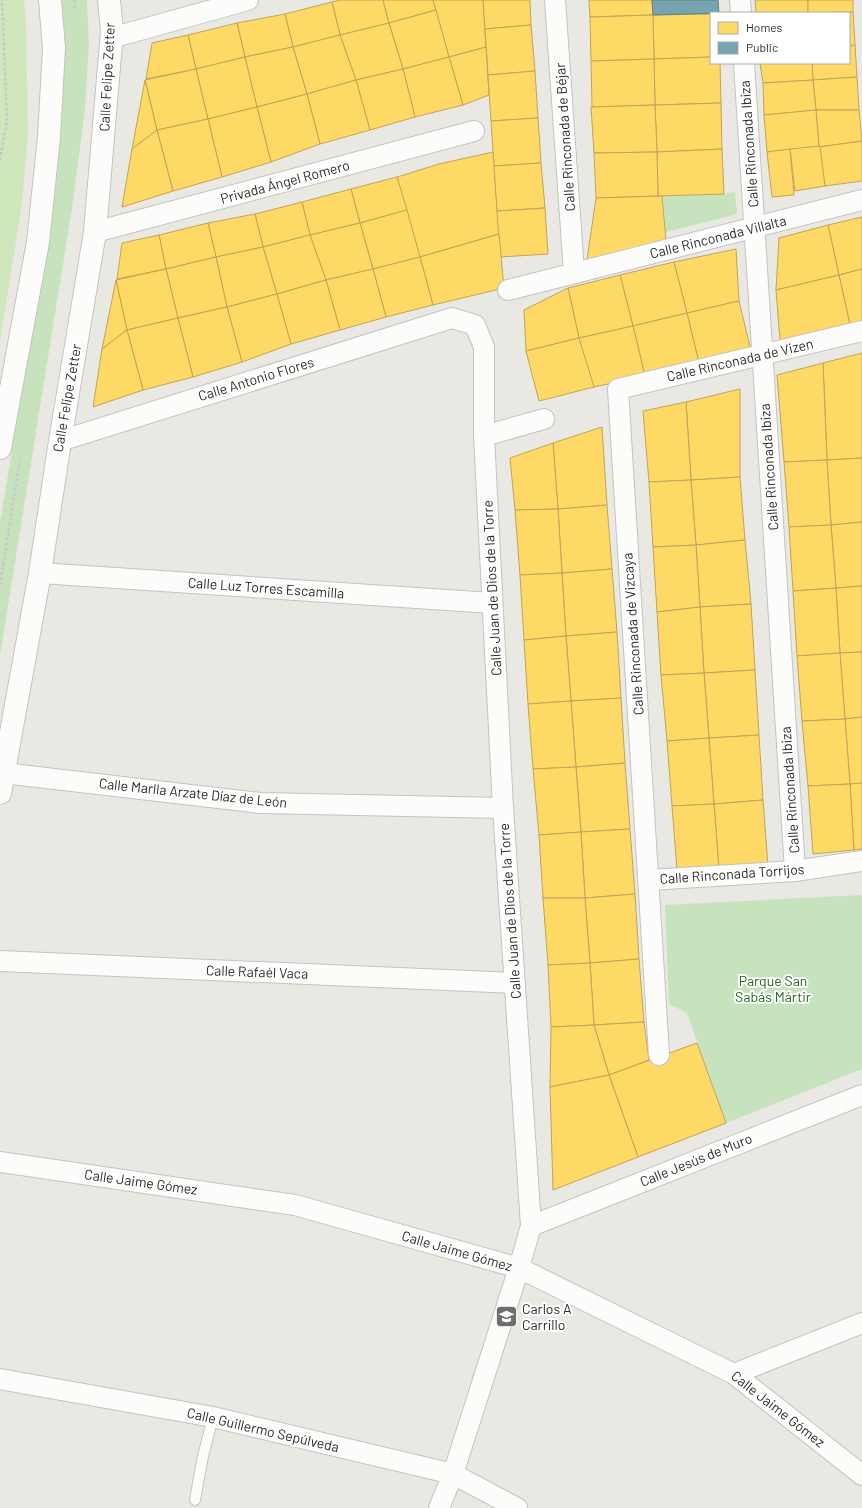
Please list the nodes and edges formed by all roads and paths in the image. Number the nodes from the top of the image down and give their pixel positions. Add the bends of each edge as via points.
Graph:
1 (2, 0) edge
2 (50, 0) edge
3 (109, 0) edge
4 (120, 0) edge
5 (248, 0) edge
6 (555, 0) edge
7 (740, 0) edge
8 (741, 12) edge
9 (112, 34) junction
10 (744, 64) edge
11 (474, 131) dead end
12 (0, 160) edge
13 (862, 200) edge
14 (754, 228) junction
15 (95, 232) junction
16 (574, 273) junction
17 (508, 290) dead end
18 (452, 318) joint
19 (862, 331) edge
20 (762, 355) junction
21 (618, 389) joint
22 (544, 419) dead end
23 (484, 436) junction
24 (60, 441) junction
25 (0, 448) edge
26 (40, 573) junction
27 (492, 603) junction
28 (2, 783) edge
29 (503, 808) junction
30 (862, 861) edge
31 (795, 871) junction
32 (649, 880) junction
33 (0, 961) edge
34 (515, 983) junction
35 (660, 1055) dead end
36 (862, 1094) edge
37 (0, 1162) edge
38 (531, 1226) junction
39 (519, 1268) junction
40 (862, 1323) edge
41 (734, 1374) junction
42 (0, 1379) edge
43 (212, 1417) junction
44 (453, 1474) junction
45 (862, 1475) edge
46 (195, 1500) dead end
47 (439, 1508) edge
48 (517, 1508) edge

1 - 12 path via 7,120
2 - 25 main road via 54,48 49,137 38,242
3 - 9 main road, Calle Felipe Zetter
4 - 9 street
5 - 9 street
6 - 16 street, Calle Rinconada de Béjar
7 - 8 street
9 - 15 main road, Calle Felipe Zetter
10 - 14 street, Calle Rinconada Ibiza
11 - 15 street, Privada Ángel Romero
13 - 14 street, Calle Rinconada Villalta
14 - 16 street, Calle Rinconada Villalta
14 - 20 street, Calle Rinconada Ibiza
15 - 24 main road, Calle Felipe Zetter
16 - 17 street, Calle Rinconada Villalta
18 - 23 street, Calle Juan de Dios de la Torre via 475,325 484,347
18 - 24 street, Calle Antonio Flores
19 - 20 street, Calle Rinconada de Vizen
20 - 21 street, Calle Rinconada de Vizen
20 - 31 street, Calle Rinconada Ibiza
21 - 32 street, Calle Rinconada de Vizcaya
22 - 23 street
23 - 27 street, Calle Juan de Dios de la Torre
24 - 26 main road, Calle Felipe Zetter
26 - 27 street, Calle Luz Torres Escamilla
26 - 28 main road, Calle Felipe Zetter
27 - 29 street, Calle Juan de Dios de la Torre
28 - 29 street, Calle Marlla Arzate Díaz de León via 260,803
29 - 34 street, Calle Juan de Dios de la Torre
30 - 31 street, Calle Rinconada Torrijos
31 - 32 street, Calle Rinconada Torrijos
32 - 35 street, Calle Rinconada de Vizcaya
33 - 34 street, Calle Rafaél Vaca
34 - 38 street, Calle Juan de Dios de la Torre
36 - 38 street, Calle Jesús de Muro
37 - 39 street, Calle Jaime Gómez via 295,1205
38 - 39 street, Calle Juan de Dios de la Torre
39 - 41 street, Calle Jaime Gómez
39 - 44 street, Calle Juan de Dios de la Torre
40 - 41 street
41 - 45 street, Calle Jaime Gómez
42 - 43 street, Calle Guillermo Sepúlveda
43 - 44 street, Calle Guillermo Sepúlveda
43 - 46 lane
44 - 47 street, Calle Juan de Dios de la Torre
44 - 48 street, Calle Guillermo Sepúlveda

